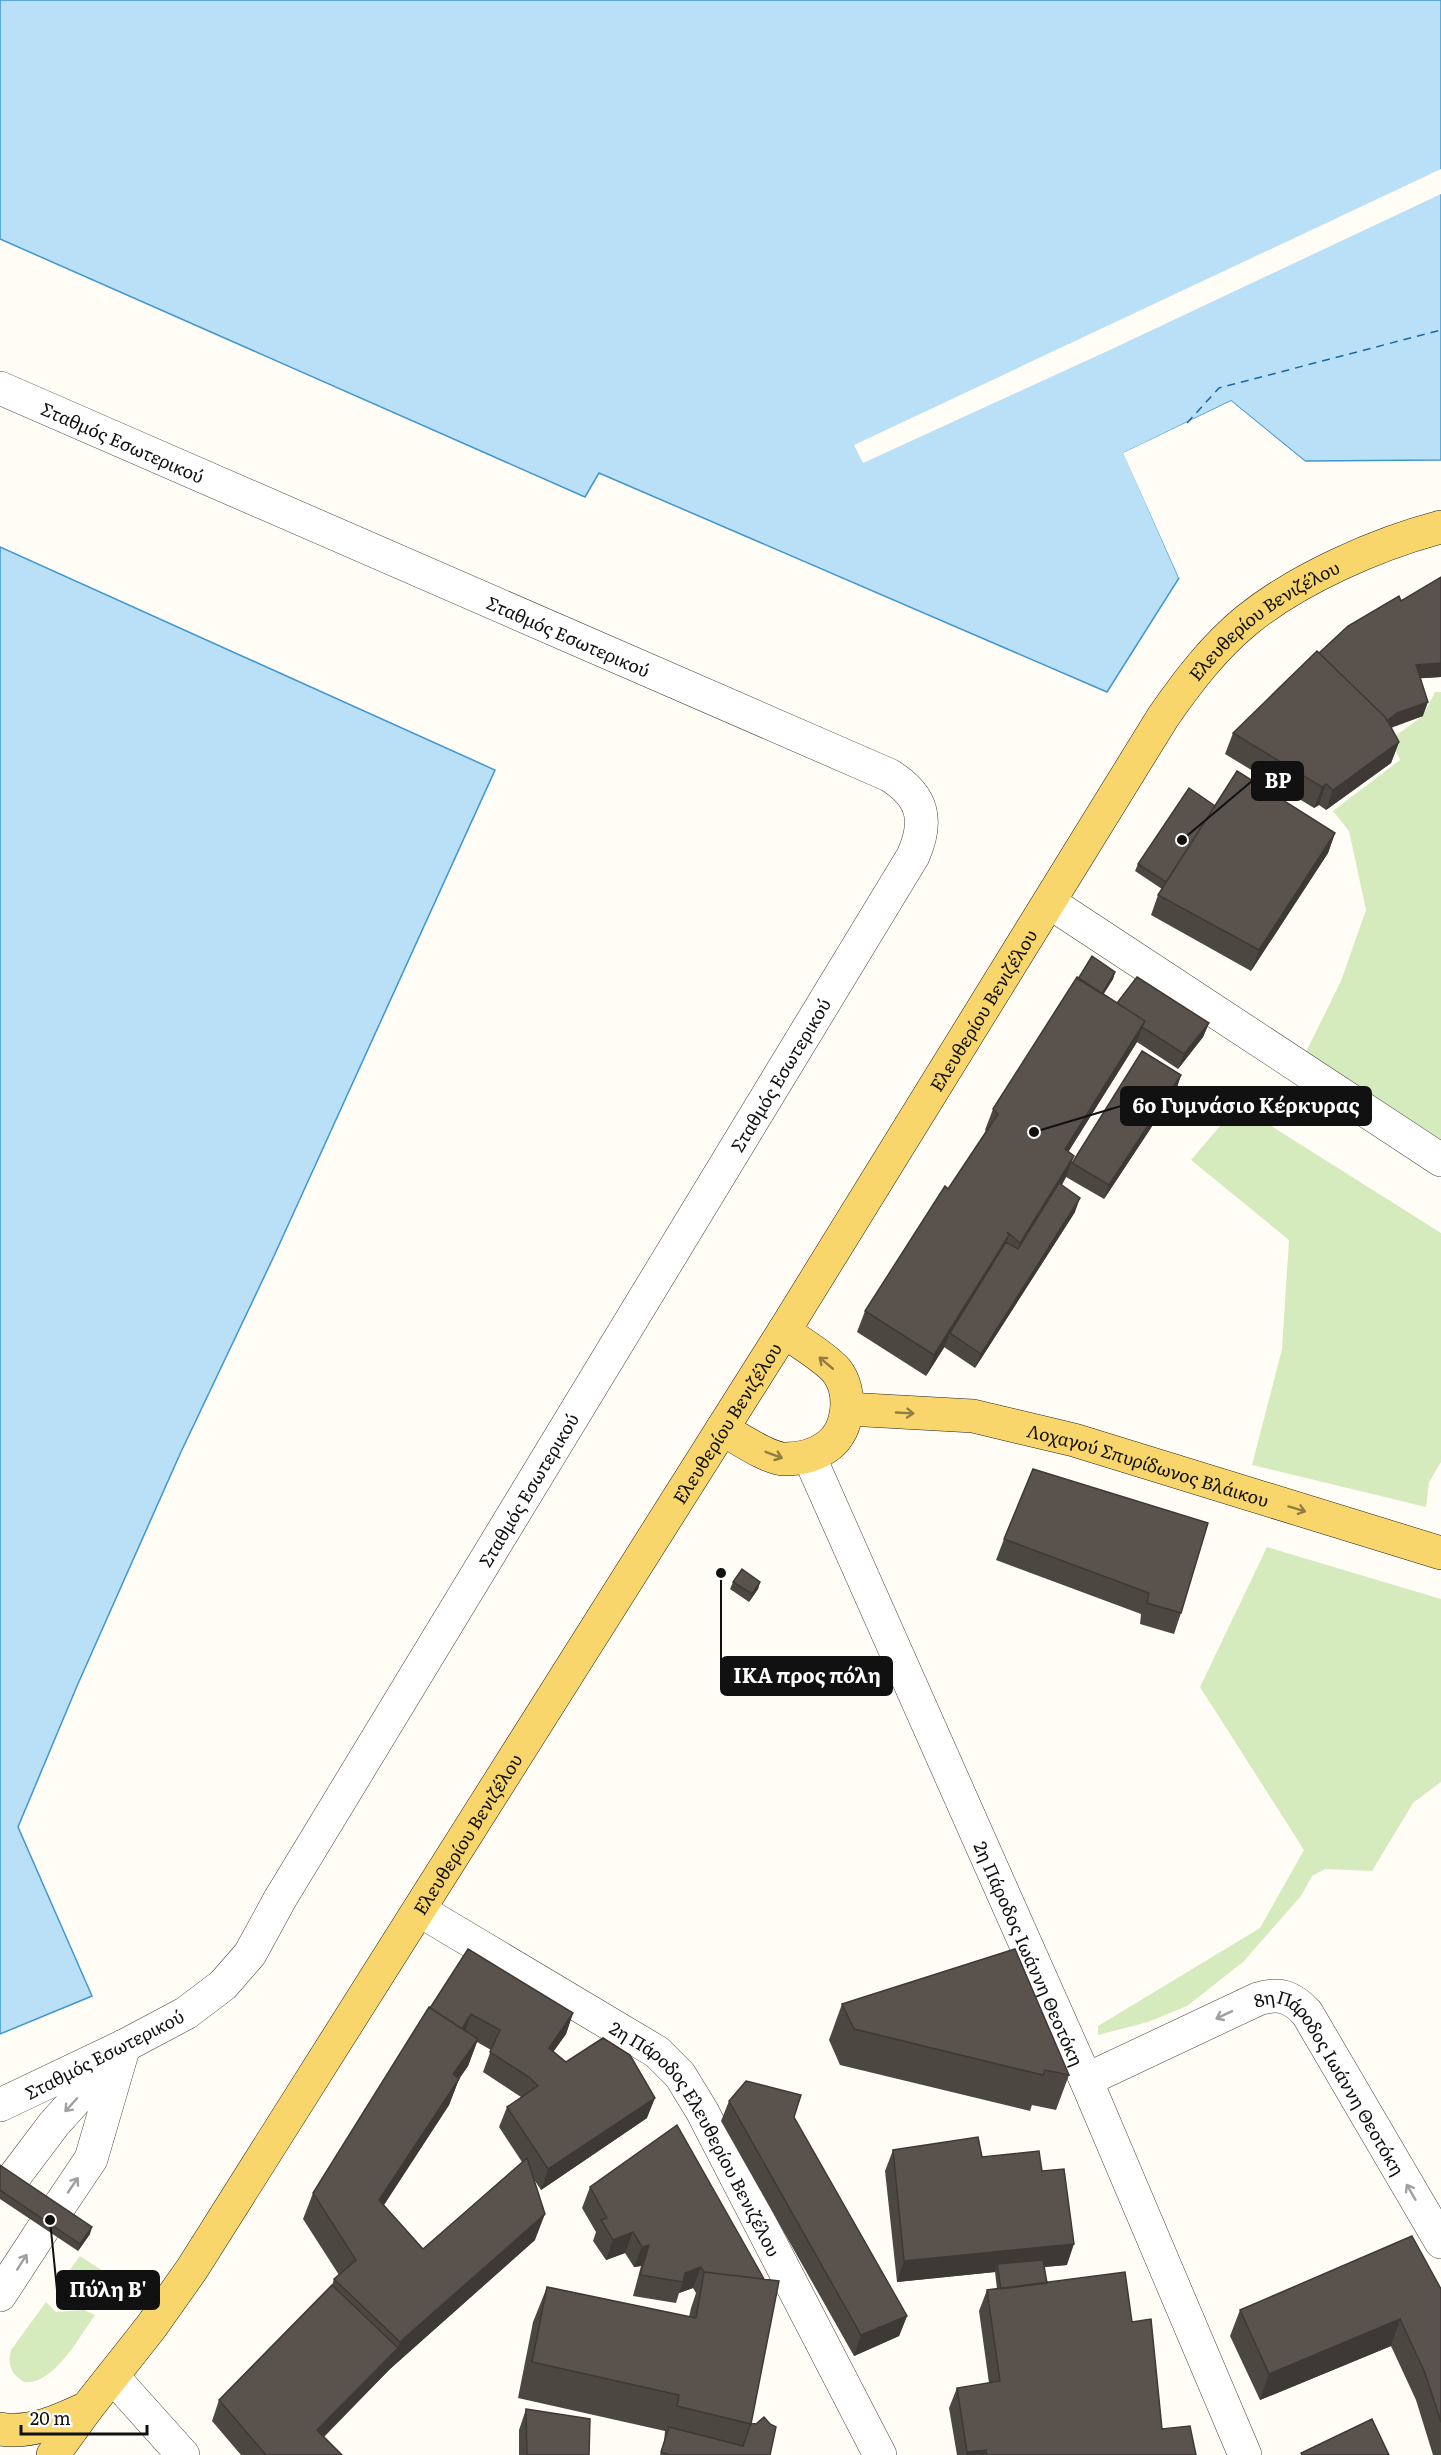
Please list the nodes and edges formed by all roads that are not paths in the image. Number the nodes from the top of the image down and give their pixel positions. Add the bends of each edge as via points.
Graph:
1 (0, 388) edge
2 (1441, 527) edge
3 (1049, 902) junction
4 (1441, 1160) edge
5 (784, 1332) junction
6 (847, 1409) junction
7 (722, 1429) junction
8 (809, 1456) junction
9 (1441, 1553) edge
10 (419, 1910) junction
11 (124, 2046) junction
12 (1086, 2080) junction
13 (0, 2105) edge
14 (11, 2181) edge
15 (1441, 2242) edge
16 (0, 2295) edge
17 (113, 2377) junction
18 (87, 2408) junction
19 (0, 2429) edge
20 (53, 2455) edge
21 (183, 2455) edge
22 (880, 2455) edge
23 (1245, 2455) edge

1 - 11 street, Σταθμός Εσωτερικού via 889,775 913,795 923,823 913,856 250,1954 223,1985 186,2013
2 - 3 main road, Ελευθερίου Βενιζέλου via 1404,537 1332,570 1268,605 1230,635 1163,717
3 - 4 street
3 - 5 main road, Ελευθερίου Βενιζέλου
6 -> 5 main road via 846,1394 836,1371
5 - 7 main road, Ελευθερίου Βενιζέλου
6 - 8 main road via 843,1427 830,1445
6 -> 9 main road, Λοχαγού Σπυρίδωνος Βλάικου via 973,1416 1074,1440
7 -> 8 main road via 782,1459
7 - 10 main road, Ελευθερίου Βενιζέλου
8 - 12 street, 2η Πάροδος Ιωάννη Θεοτόκη
10 - 17 main road, Ελευθερίου Βενιζέλου via 192,2269
10 - 22 street, 2η Πάροδος Ελευθερίου Βενιζέλου via 657,2052 680,2075
11 - 13 street, Σταθμός Εσωτερικού
11 -> 14 street via 54,2124
16 -> 11 street via 91,2159
15 -> 12 street, 8η Πάροδος Ιωάννη Θεοτόκη via 1307,2013 1286,1996 1258,1998
12 - 23 street, 2η Πάροδος Ιωάννη Θεοτόκη
17 - 18 main road, Ελευθερίου Βενιζέλου
17 - 21 street
18 - 19 main road, Ελευθερίου Βενιζέλου via 41,2426 16,2432
18 - 20 main road, Ελευθερίου Βενιζέλου

